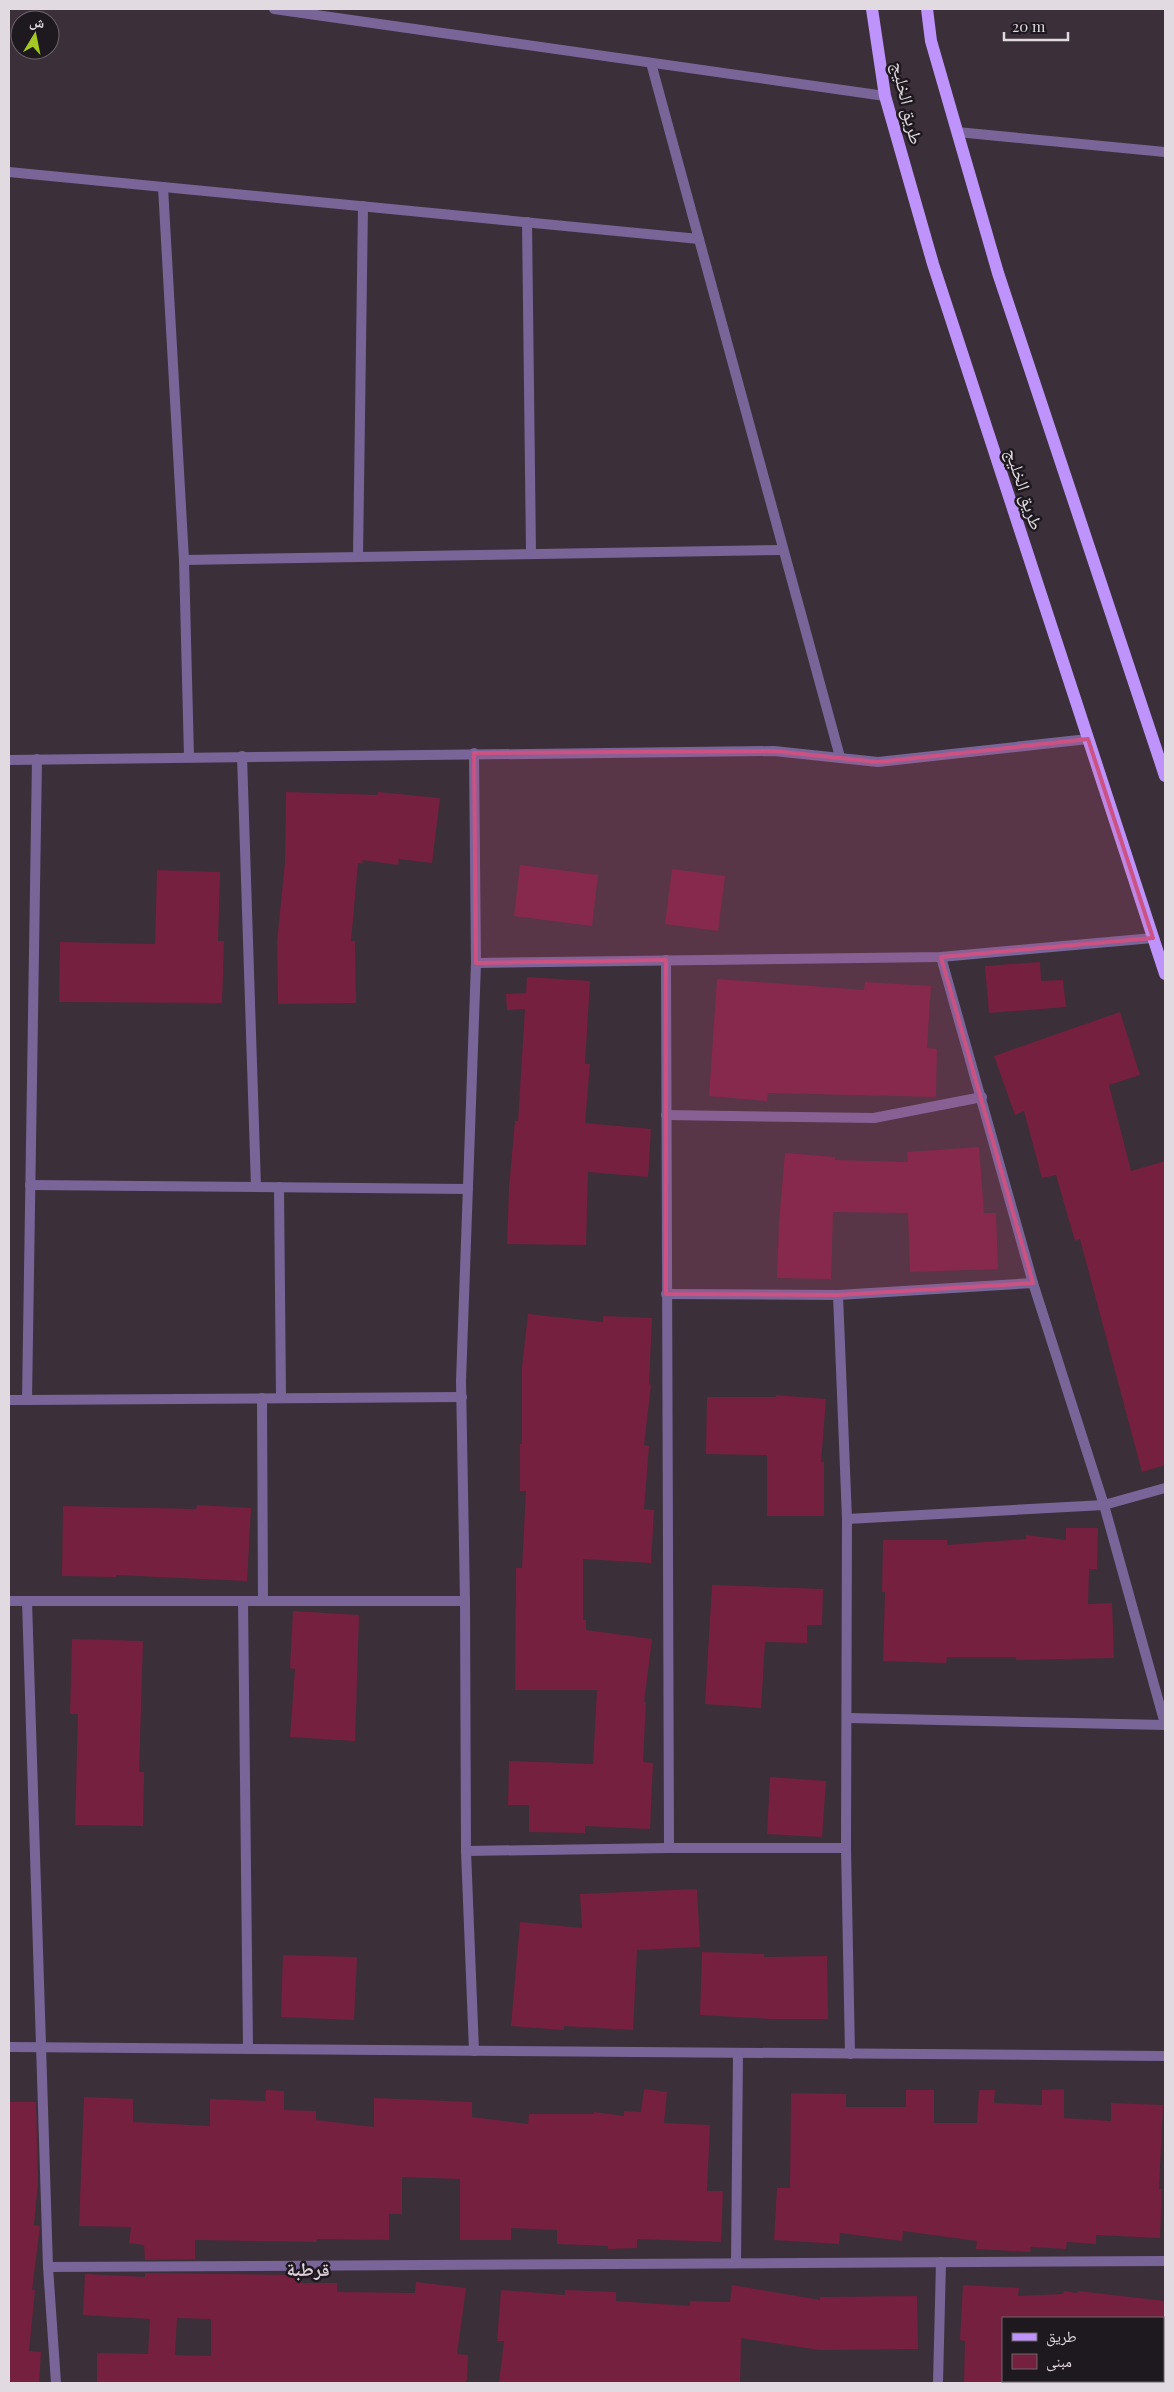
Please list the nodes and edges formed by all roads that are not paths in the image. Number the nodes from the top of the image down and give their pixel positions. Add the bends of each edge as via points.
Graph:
1 (274, 9) edge
2 (872, 9) edge
3 (927, 9) edge
4 (652, 63) junction
5 (885, 96) junction
6 (957, 132) junction
7 (1165, 152) edge
8 (9, 172) edge
9 (163, 187) junction
10 (363, 206) junction
11 (527, 222) junction
12 (699, 239) junction
13 (783, 550) junction
14 (531, 554) junction
15 (358, 557) junction
16 (184, 560) junction
17 (1088, 739) junction
18 (474, 753) junction
19 (242, 756) junction
20 (189, 757) junction
21 (840, 757) junction
22 (37, 759) junction
23 (9, 760) edge
24 (1165, 776) edge
25 (1153, 938) junction
26 (941, 957) junction
27 (666, 960) junction
28 (476, 962) junction
29 (1165, 974) edge
30 (982, 1097) junction
31 (666, 1116) junction
32 (30, 1185) junction
33 (256, 1187) junction
34 (279, 1187) junction
35 (468, 1190) junction
36 (1033, 1283) junction
37 (666, 1294) junction
38 (838, 1295) junction
39 (462, 1397) junction
40 (262, 1398) junction
41 (281, 1398) junction
42 (9, 1400) edge
43 (27, 1400) junction
44 (1165, 1488) edge
45 (1104, 1505) junction
46 (847, 1519) junction
47 (9, 1601) edge
48 (27, 1601) junction
49 (243, 1601) junction
50 (263, 1601) junction
51 (465, 1601) junction
52 (848, 1718) junction
53 (1165, 1724) edge
54 (669, 1848) junction
55 (846, 1848) junction
56 (466, 1851) junction
57 (9, 2047) edge
58 (41, 2048) junction
59 (248, 2049) junction
60 (474, 2051) junction
61 (738, 2053) junction
62 (850, 2054) junction
63 (1165, 2056) edge
64 (1165, 2261) edge
65 (941, 2262) junction
66 (736, 2263) junction
67 (48, 2267) junction
68 (56, 2383) edge
69 (938, 2383) edge

1 - 4 street
2 - 5 main road, طريق الخليج
3 - 6 main road, طريق الخليج via 931,40
4 - 5 street
4 - 12 street
5 - 17 main road, طريق الخليج via 933,264
6 - 7 street
6 - 24 main road, طريق الخليج via 998,273
8 - 9 street
9 - 10 street
9 - 16 street
10 - 11 street
10 - 15 street
11 - 12 street
11 - 14 street
12 - 13 street
13 - 14 street
13 - 21 street
14 - 15 street
15 - 16 street
16 - 20 street
17 - 21 street via 878,762
17 - 25 main road, طريق الخليج
18 - 19 street
18 - 21 street via 774,750
18 - 28 street
19 - 20 street
19 - 33 street
20 - 22 street
22 - 23 street
22 - 32 street
25 - 26 street
25 - 29 main road, طريق الخليج
26 - 27 street
26 - 30 street
27 - 28 street
27 - 31 street
28 - 35 street
30 - 31 street via 874,1118
30 - 36 street
31 - 37 street
32 - 33 street
32 - 43 street
33 - 34 street
34 - 35 street
34 - 41 street
35 - 39 street
36 - 38 street
36 - 45 street
37 - 38 street
37 - 54 street
38 - 46 street
39 - 41 street
39 - 51 street
40 - 41 street
40 - 43 street
40 - 50 street
42 - 43 street
44 - 45 street
45 - 46 street
45 - 53 street
46 - 52 street
47 - 48 street
48 - 49 street
48 - 58 street
49 - 50 street
49 - 59 street
50 - 51 street
51 - 56 street
52 - 53 street
52 - 55 street
54 - 55 street
54 - 56 street
55 - 62 street
56 - 60 street
57 - 58 street
58 - 59 street
58 - 67 street
59 - 60 street
60 - 61 street
61 - 62 street
61 - 66 street
62 - 63 street
64 - 65 street
65 - 66 street
65 - 69 street
66 - 67 street
67 - 68 street

